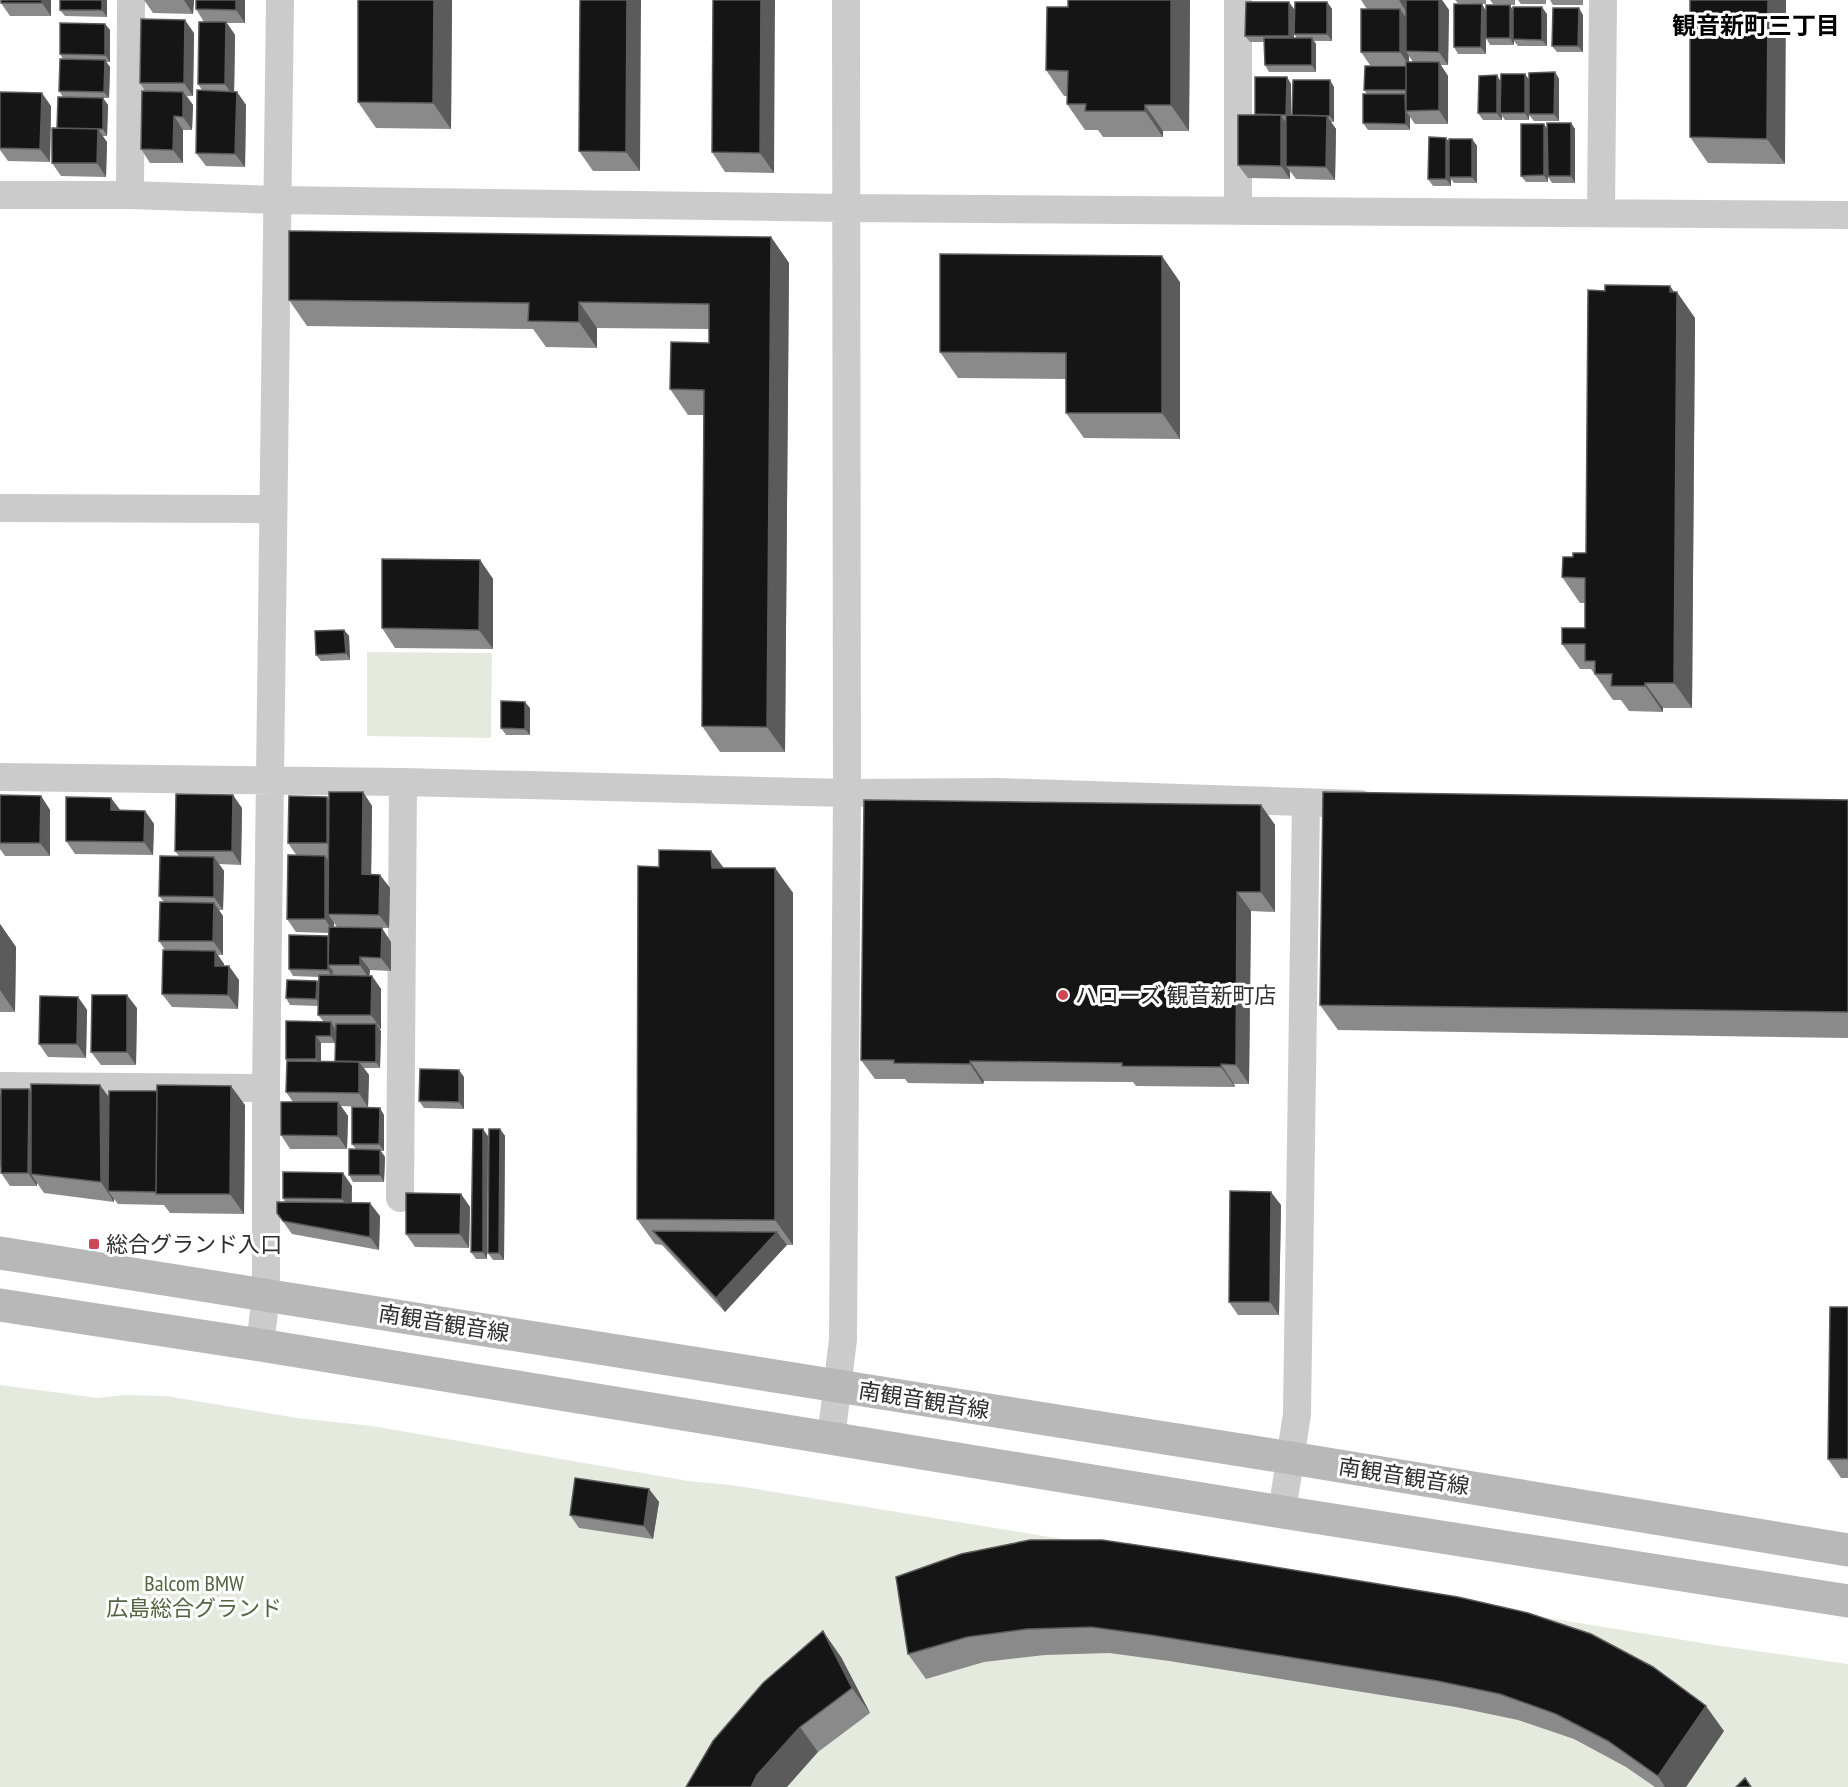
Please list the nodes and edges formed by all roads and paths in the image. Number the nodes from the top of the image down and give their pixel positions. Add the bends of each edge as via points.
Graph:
1 (131, 0) edge
2 (280, 0) edge
3 (846, 0) edge
4 (1238, 0) edge
5 (1603, 0) edge
6 (0, 195) edge
7 (130, 195) junction
8 (277, 200) junction
9 (846, 208) junction
10 (1238, 210) junction
11 (1601, 212) junction
12 (1848, 215) edge
13 (0, 508) edge
14 (273, 509) junction
15 (0, 777) edge
16 (270, 779) junction
17 (403, 782) junction
18 (847, 793) junction
19 (1306, 803) junction
20 (1388, 804) edge
21 (0, 1086) edge
22 (266, 1088) junction
23 (400, 1198) dead end
24 (0, 1253) edge
25 (266, 1295) junction
26 (0, 1305) edge
27 (260, 1345) junction
28 (837, 1386) junction
29 (831, 1439) junction
30 (1291, 1458) junction
31 (1282, 1512) junction
32 (1848, 1550) edge
33 (1848, 1601) edge

1 - 7 street
2 - 8 street
3 - 9 street
4 - 10 street
5 - 11 street
6 - 7 street
7 - 8 street
8 - 9 street
8 - 14 street
9 - 10 street
9 - 18 street
10 - 11 street
11 - 12 street
13 - 14 street
14 - 16 street
15 - 16 street
16 - 17 street
16 - 22 street
17 - 18 street
17 - 23 street
18 - 19 street via 998,792
18 - 28 street via 843,1339
19 - 20 street
19 - 30 street via 1298,1402
21 - 22 street
22 - 25 street
24 - 25 main road, 南観音観音線
25 - 27 street
25 - 28 main road, 南観音観音線
26 - 27 main road
27 - 29 main road
28 - 29 street
28 - 30 main road, 南観音観音線
29 - 31 main road
30 - 31 street
30 - 32 main road, 南観音観音線
31 - 33 main road

